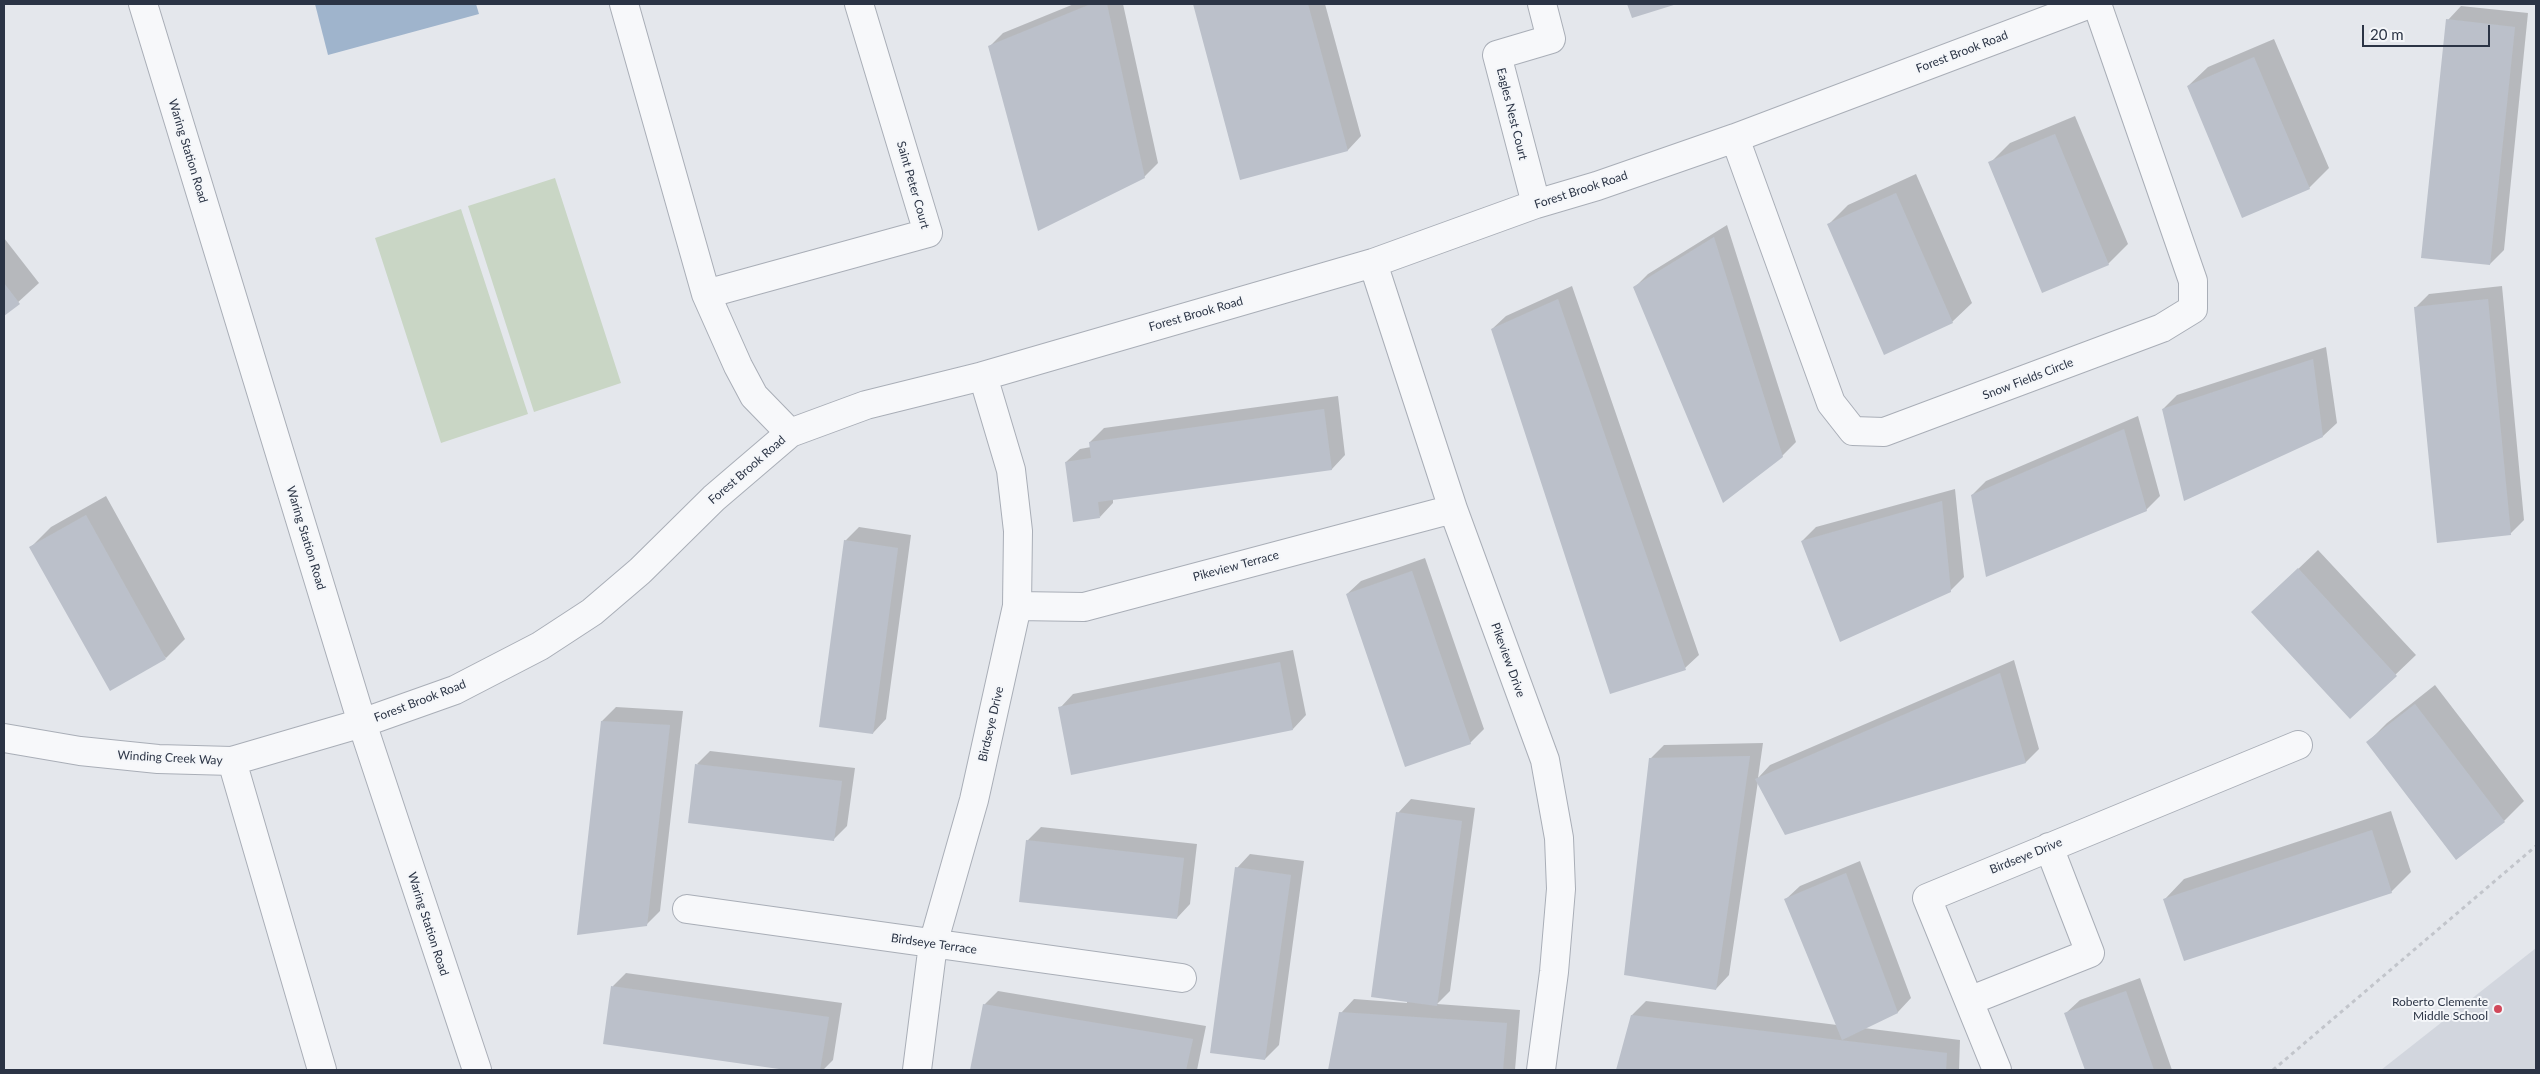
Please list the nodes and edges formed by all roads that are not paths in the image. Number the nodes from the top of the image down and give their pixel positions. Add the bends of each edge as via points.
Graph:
1 (143, 4) edge
2 (624, 4) edge
3 (859, 4) edge
4 (1542, 4) edge
5 (2090, 4) edge
6 (2097, 4) edge
7 (1735, 138) junction
8 (1536, 204) junction
9 (1373, 263) junction
10 (706, 294) junction
11 (983, 376) junction
12 (790, 434) junction
13 (1453, 509) junction
14 (1018, 606) junction
15 (362, 723) junction
16 (4, 738) edge
17 (2298, 745) dead end
18 (232, 761) junction
19 (2049, 847) junction
20 (687, 909) dead end
21 (933, 944) junction
22 (1182, 978) dead end
23 (1969, 1001) junction
24 (322, 1070) edge
25 (476, 1070) edge
26 (916, 1070) edge
27 (1541, 1070) edge
28 (1997, 1070) edge

1 - 15 street, Waring Station Road
2 - 10 street
3 - 10 street, Saint Peter Court via 928,233
4 - 8 street, Eagles Nest Court via 1551,39 1497,55
5 - 7 street, Forest Brook Road
6 - 7 street, Snow Fields Circle via 2193,281 2192,309 2162,328 1893,429 1884,432 1853,431 1831,402
7 - 8 street, Forest Brook Road
8 - 9 street, Forest Brook Road
9 - 11 street, Forest Brook Road
9 - 13 street, Pikeview Drive
10 - 12 street via 754,396
11 - 12 street, Forest Brook Road via 866,405
11 - 14 street, Birdseye Drive via 1011,470 1018,532
12 - 15 street, Forest Brook Road via 714,498 640,571 592,612 540,646 455,690
13 - 14 street, Pikeview Terrace via 1084,607
13 - 27 street, Pikeview Drive via 1544,760 1560,838 1562,889 1559,930
14 - 21 street, Birdseye Drive via 974,800
15 - 18 street, Winding Creek Way
15 - 25 street, Waring Station Road
16 - 18 street, Winding Creek Way via 80,751 158,759
17 - 19 street, Birdseye Drive
18 - 24 street
19 - 23 street, Birdseye Drive via 1927,898
19 - 23 street via 2090,953
20 - 21 street, Birdseye Terrace
21 - 22 street, Birdseye Terrace
21 - 26 street, Birdseye Drive
23 - 28 street, Birdseye Drive

